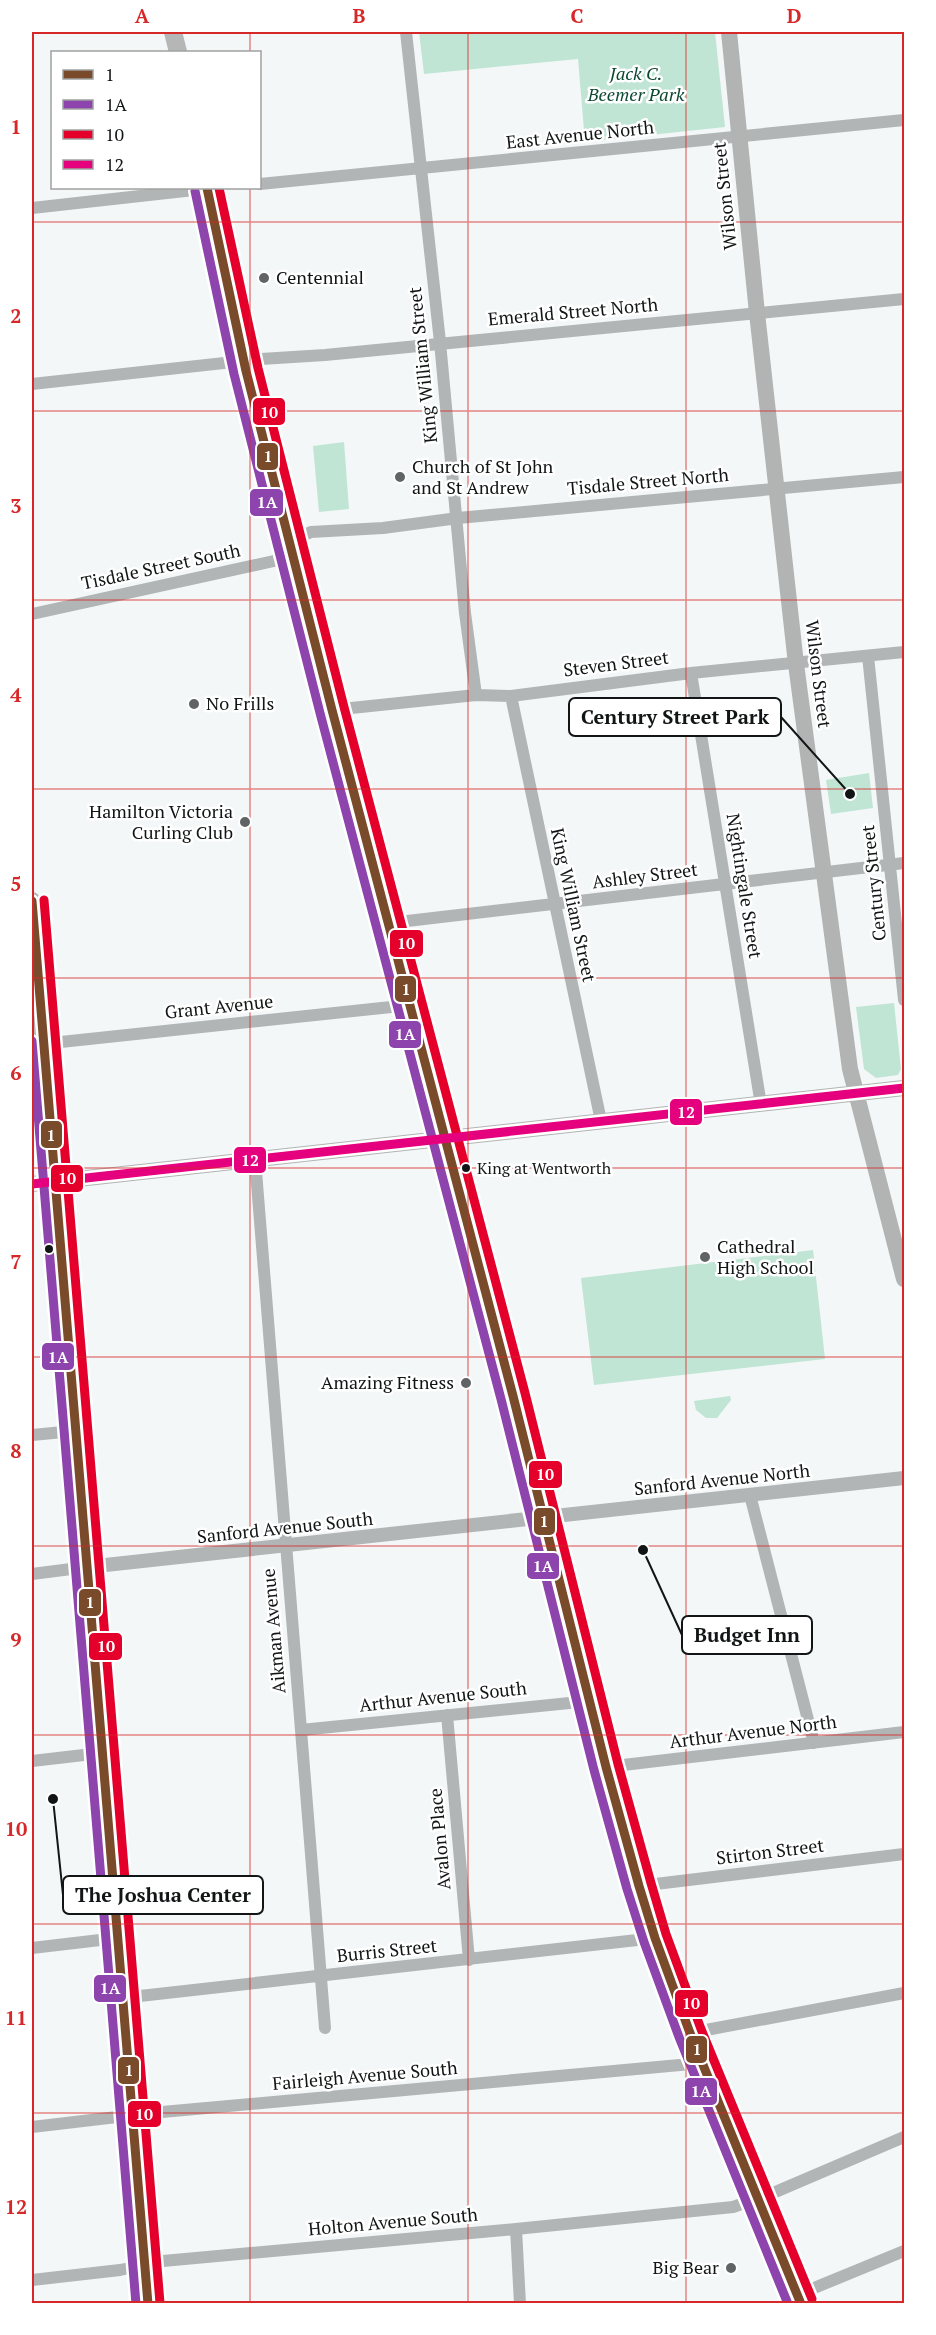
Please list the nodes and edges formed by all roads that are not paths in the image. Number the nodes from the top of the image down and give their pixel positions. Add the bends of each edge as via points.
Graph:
1 (173, 32) edge
2 (406, 32) edge
3 (729, 32) edge
4 (178, 51) edge
5 (904, 120) edge
6 (739, 137) junction
7 (421, 168) junction
8 (261, 184) edge
9 (198, 189) edge
10 (207, 189) edge
11 (32, 208) edge
12 (904, 299) edge
13 (757, 313) junction
14 (440, 342) junction
15 (244, 360) junction
16 (32, 384) edge
17 (904, 477) edge
18 (778, 488) junction
19 (458, 518) junction
20 (291, 545) junction
21 (32, 614) edge
22 (904, 652) edge
23 (868, 656) junction
24 (796, 663) junction
25 (691, 673) junction
26 (476, 695) junction
27 (511, 696) junction
28 (332, 711) junction
29 (904, 863) edge
30 (890, 865) junction
31 (825, 873) junction
32 (726, 884) junction
33 (32, 901) edge
34 (555, 905) junction
35 (32, 909) edge
36 (390, 923) junction
37 (904, 1000) edge
38 (410, 1005) junction
39 (37, 1043) edge
40 (904, 1089) edge
41 (855, 1094) junction
42 (761, 1105) junction
43 (602, 1121) junction
44 (445, 1139) junction
45 (255, 1159) junction
46 (54, 1182) junction
47 (32, 1184) edge
48 (904, 1280) edge
49 (74, 1431) junction
50 (32, 1435) edge
51 (904, 1478) edge
52 (750, 1495) junction
53 (543, 1518) junction
54 (285, 1546) junction
55 (87, 1567) junction
56 (32, 1574) edge
57 (589, 1701) junction
58 (447, 1715) junction
59 (301, 1730) junction
60 (904, 1732) edge
61 (814, 1743) junction
62 (101, 1753) junction
63 (32, 1761) edge
64 (606, 1767) junction
65 (904, 1854) edge
66 (639, 1886) junction
67 (117, 1938) junction
68 (655, 1938) junction
69 (32, 1948) edge
70 (469, 1960) junction
71 (321, 1976) junction
72 (904, 1993) edge
73 (122, 1998) junction
74 (325, 2028) dead end
75 (690, 2033) junction
76 (702, 2064) junction
77 (131, 2115) junction
78 (32, 2127) edge
79 (904, 2137) edge
80 (758, 2199) junction
81 (516, 2229) junction
82 (904, 2251) edge
83 (144, 2266) junction
84 (32, 2280) edge
85 (799, 2299) edge
86 (148, 2304) edge
87 (520, 2304) edge

1 - 4 main road
2 - 7 street, King William Street
3 - 6 main road, Wilson Street
5 - 6 street, East Avenue North
6 - 7 street, East Avenue North
6 - 13 main road, Wilson Street
7 - 8 street, East Avenue North
7 - 14 street, King William Street
9 - 11 street
10 - 15 main road
12 - 13 street, Emerald Street North
13 - 14 street, Emerald Street North
13 - 18 main road, Wilson Street
14 - 15 street, Emerald Street North
14 - 19 street, King William Street
15 - 16 street, Emerald Street North
15 - 20 main road
17 - 18 street, Tisdale Street North
18 - 19 street, Tisdale Street North
18 - 24 main road, Wilson Street
19 - 20 street, Tisdale Street North via 311,532
19 - 26 street, King William Street
20 - 21 street, Tisdale Street South via 274,561
20 - 28 main road
22 - 23 street, Steven Street
23 - 24 street, Steven Street
23 - 30 street, Century Street
24 - 25 street, Steven Street
24 - 31 main road, Wilson Street
25 - 27 street, Steven Street
25 - 32 street, Nightingale Street
26 - 27 street, Steven Street
26 - 28 street, Steven Street
27 - 34 street, King William Street
28 - 36 main road
29 - 30 street, Ashley Street
30 - 31 street, Ashley Street
30 - 37 street, Century Street
31 - 32 street, Ashley Street
31 - 41 main road, Wilson Street
32 - 34 street, Ashley Street
32 - 42 street, Nightingale Street
33 - 35 main road
34 - 36 street, Ashley Street
34 - 43 street, King William Street
35 - 39 main road
36 - 38 main road
38 - 39 street, Grant Avenue
38 - 44 main road
39 - 46 main road
40 - 41 main road
41 - 42 main road
41 - 48 main road, Wilson Street
42 - 43 main road
43 - 44 main road
44 - 45 main road
44 - 53 main road
45 - 46 main road
45 - 54 street, Aikman Avenue
46 - 47 main road
46 - 49 main road
49 - 50 street
49 - 55 main road
51 - 52 street, Sanford Avenue North
52 - 53 street, Sanford Avenue North
52 - 61 street
53 - 54 street, Sanford Avenue South
53 - 57 main road
54 - 55 street, Sanford Avenue South
54 - 59 street, Aikman Avenue
55 - 56 street, Sanford Avenue South
55 - 62 main road
57 - 58 street, Arthur Avenue South
57 - 64 main road
58 - 59 street, Arthur Avenue South
58 - 70 street, Avalon Place
59 - 71 street, Aikman Avenue
60 - 61 street, Arthur Avenue North
61 - 64 street, Arthur Avenue North
62 - 63 street
62 - 67 main road
64 - 66 main road
65 - 66 street, Stirton Street
66 - 68 main road
67 - 69 street
67 - 73 main road
68 - 70 street, Burris Street
68 - 75 main road
70 - 71 street, Burris Street
71 - 73 street, Burris Street
71 - 74 street, Aikman Avenue
72 - 75 street
73 - 77 main road
75 - 76 main road
76 - 77 street, Fairleigh Avenue South
76 - 80 main road
77 - 78 street, Fairleigh Avenue South
77 - 83 main road
79 - 80 street, Holton Avenue South
80 - 81 street, Holton Avenue South via 733,2207
80 - 85 main road
81 - 83 street, Holton Avenue South
81 - 87 street
82 - 85 street
83 - 84 street, Holton Avenue South
83 - 86 main road

